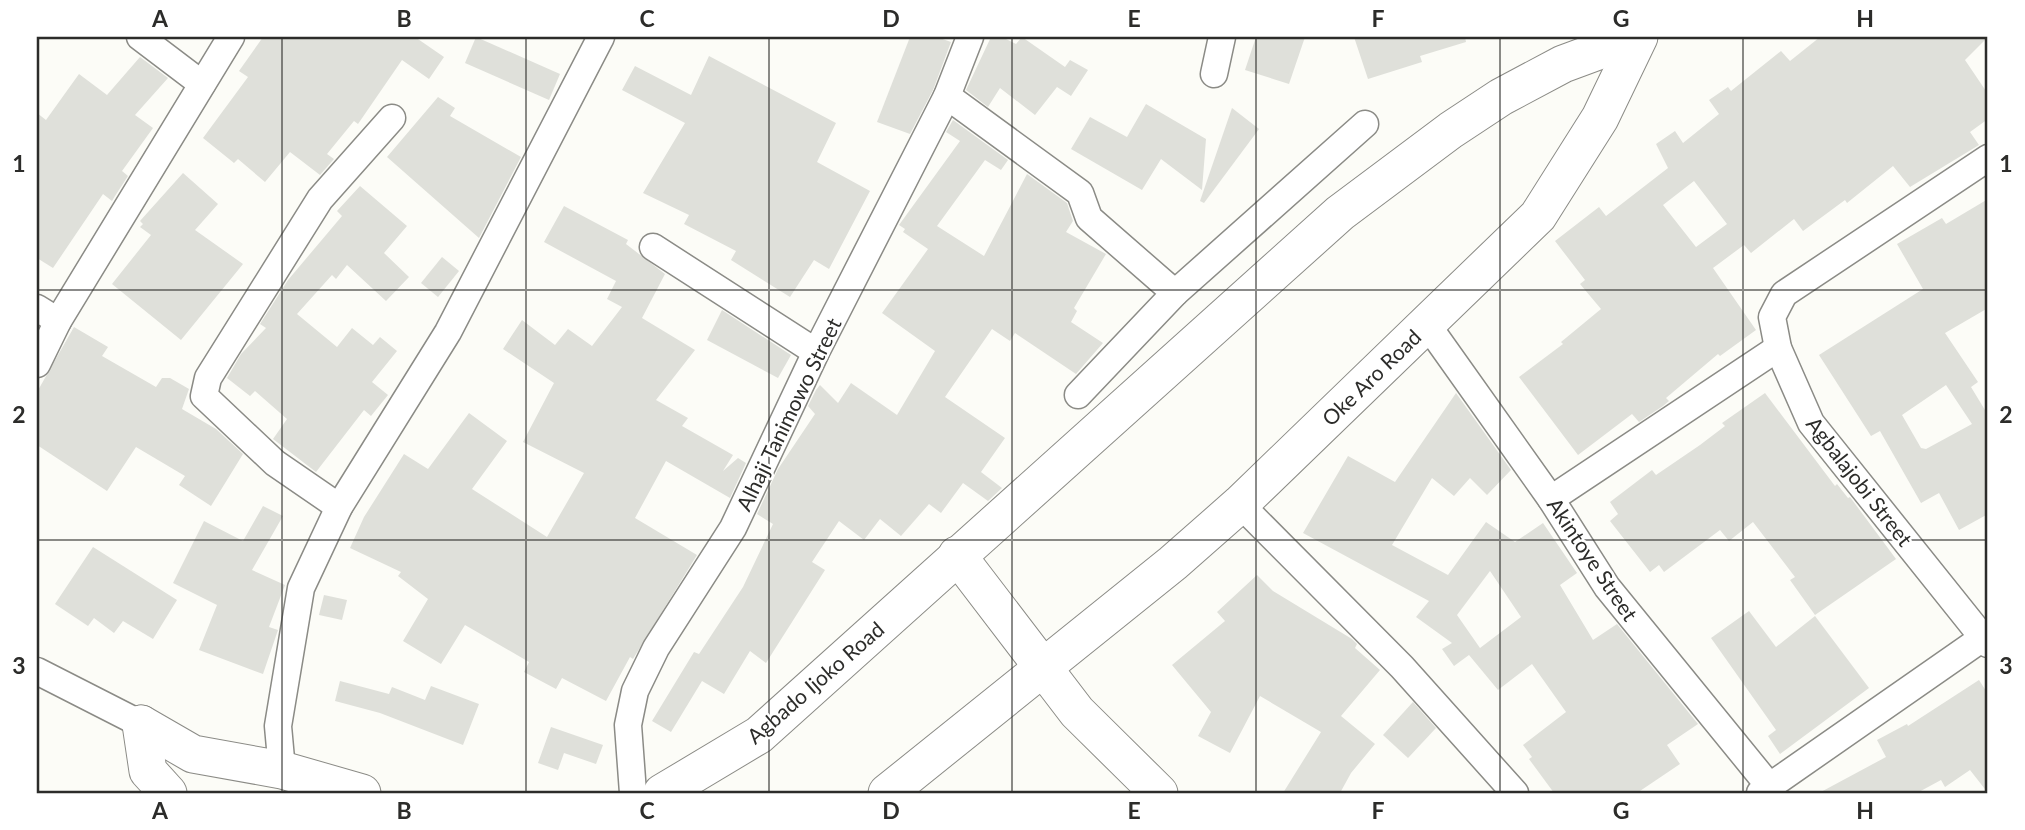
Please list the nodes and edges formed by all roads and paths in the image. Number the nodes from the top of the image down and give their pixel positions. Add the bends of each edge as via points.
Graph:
1 (139, 37) edge
2 (231, 37) edge
3 (601, 37) edge
4 (970, 37) edge
5 (1222, 37) edge
6 (1638, 37) edge
7 (1214, 74) dead end
8 (202, 84) junction
9 (947, 96) junction
10 (392, 118) dead end
11 (1365, 124) dead end
12 (1988, 158) edge
13 (653, 247) dead end
14 (1175, 293) junction
15 (47, 314) edge
16 (1426, 323) junction
17 (1778, 348) junction
18 (816, 352) junction
19 (37, 364) edge
20 (1078, 395) dead end
21 (1551, 499) junction
22 (1240, 504) junction
23 (339, 507) junction
24 (957, 555) junction
25 (1986, 640) edge
26 (1044, 669) junction
27 (37, 671) edge
28 (141, 724) junction
29 (282, 770) junction
30 (1765, 790) edge
31 (168, 793) edge
32 (362, 793) edge
33 (633, 793) edge
34 (662, 793) edge
35 (887, 793) edge
36 (1159, 793) edge
37 (1515, 793) edge

1 - 8 street
2 - 8 street
3 - 23 street via 448,332
4 - 9 street, Alhaji Tanimowo Street
5 - 7 street
6 - 16 main road, Oke Aro Road via 1600,118 1538,216
6 - 24 main road, Oke Aro Road via 1563,64 1501,97 1340,213
8 - 15 street
9 - 14 street via 1080,193 1089,219
9 - 18 street, Alhaji Tanimowo Street
10 - 23 street via 306,220 208,378 204,396 275,463
11 - 14 street
12 - 17 street, Agbalajobi Street via 1784,294 1772,317
13 - 18 street
14 - 20 street
15 - 19 street
16 - 21 street, Akintoye Street
16 - 22 main road, Oke Aro Road
17 - 21 street
17 - 25 street, Agbalajobi Street via 1811,423
18 - 33 street, Alhaji Tanimowo Street via 733,528 656,648 635,691 628,725
21 - 30 street, Akintoye Street via 1606,587
22 - 26 main road, Oke Aro Road
22 - 37 street via 1402,667
23 - 29 street via 301,588 278,726
24 - 26 main road
24 - 34 main road, Agbado Ijoko Road via 759,735
25 - 30 street
26 - 35 main road
26 - 36 main road via 1077,712
27 - 28 street
28 - 29 main road via 193,754
28 - 31 main road via 148,771
29 - 32 main road

